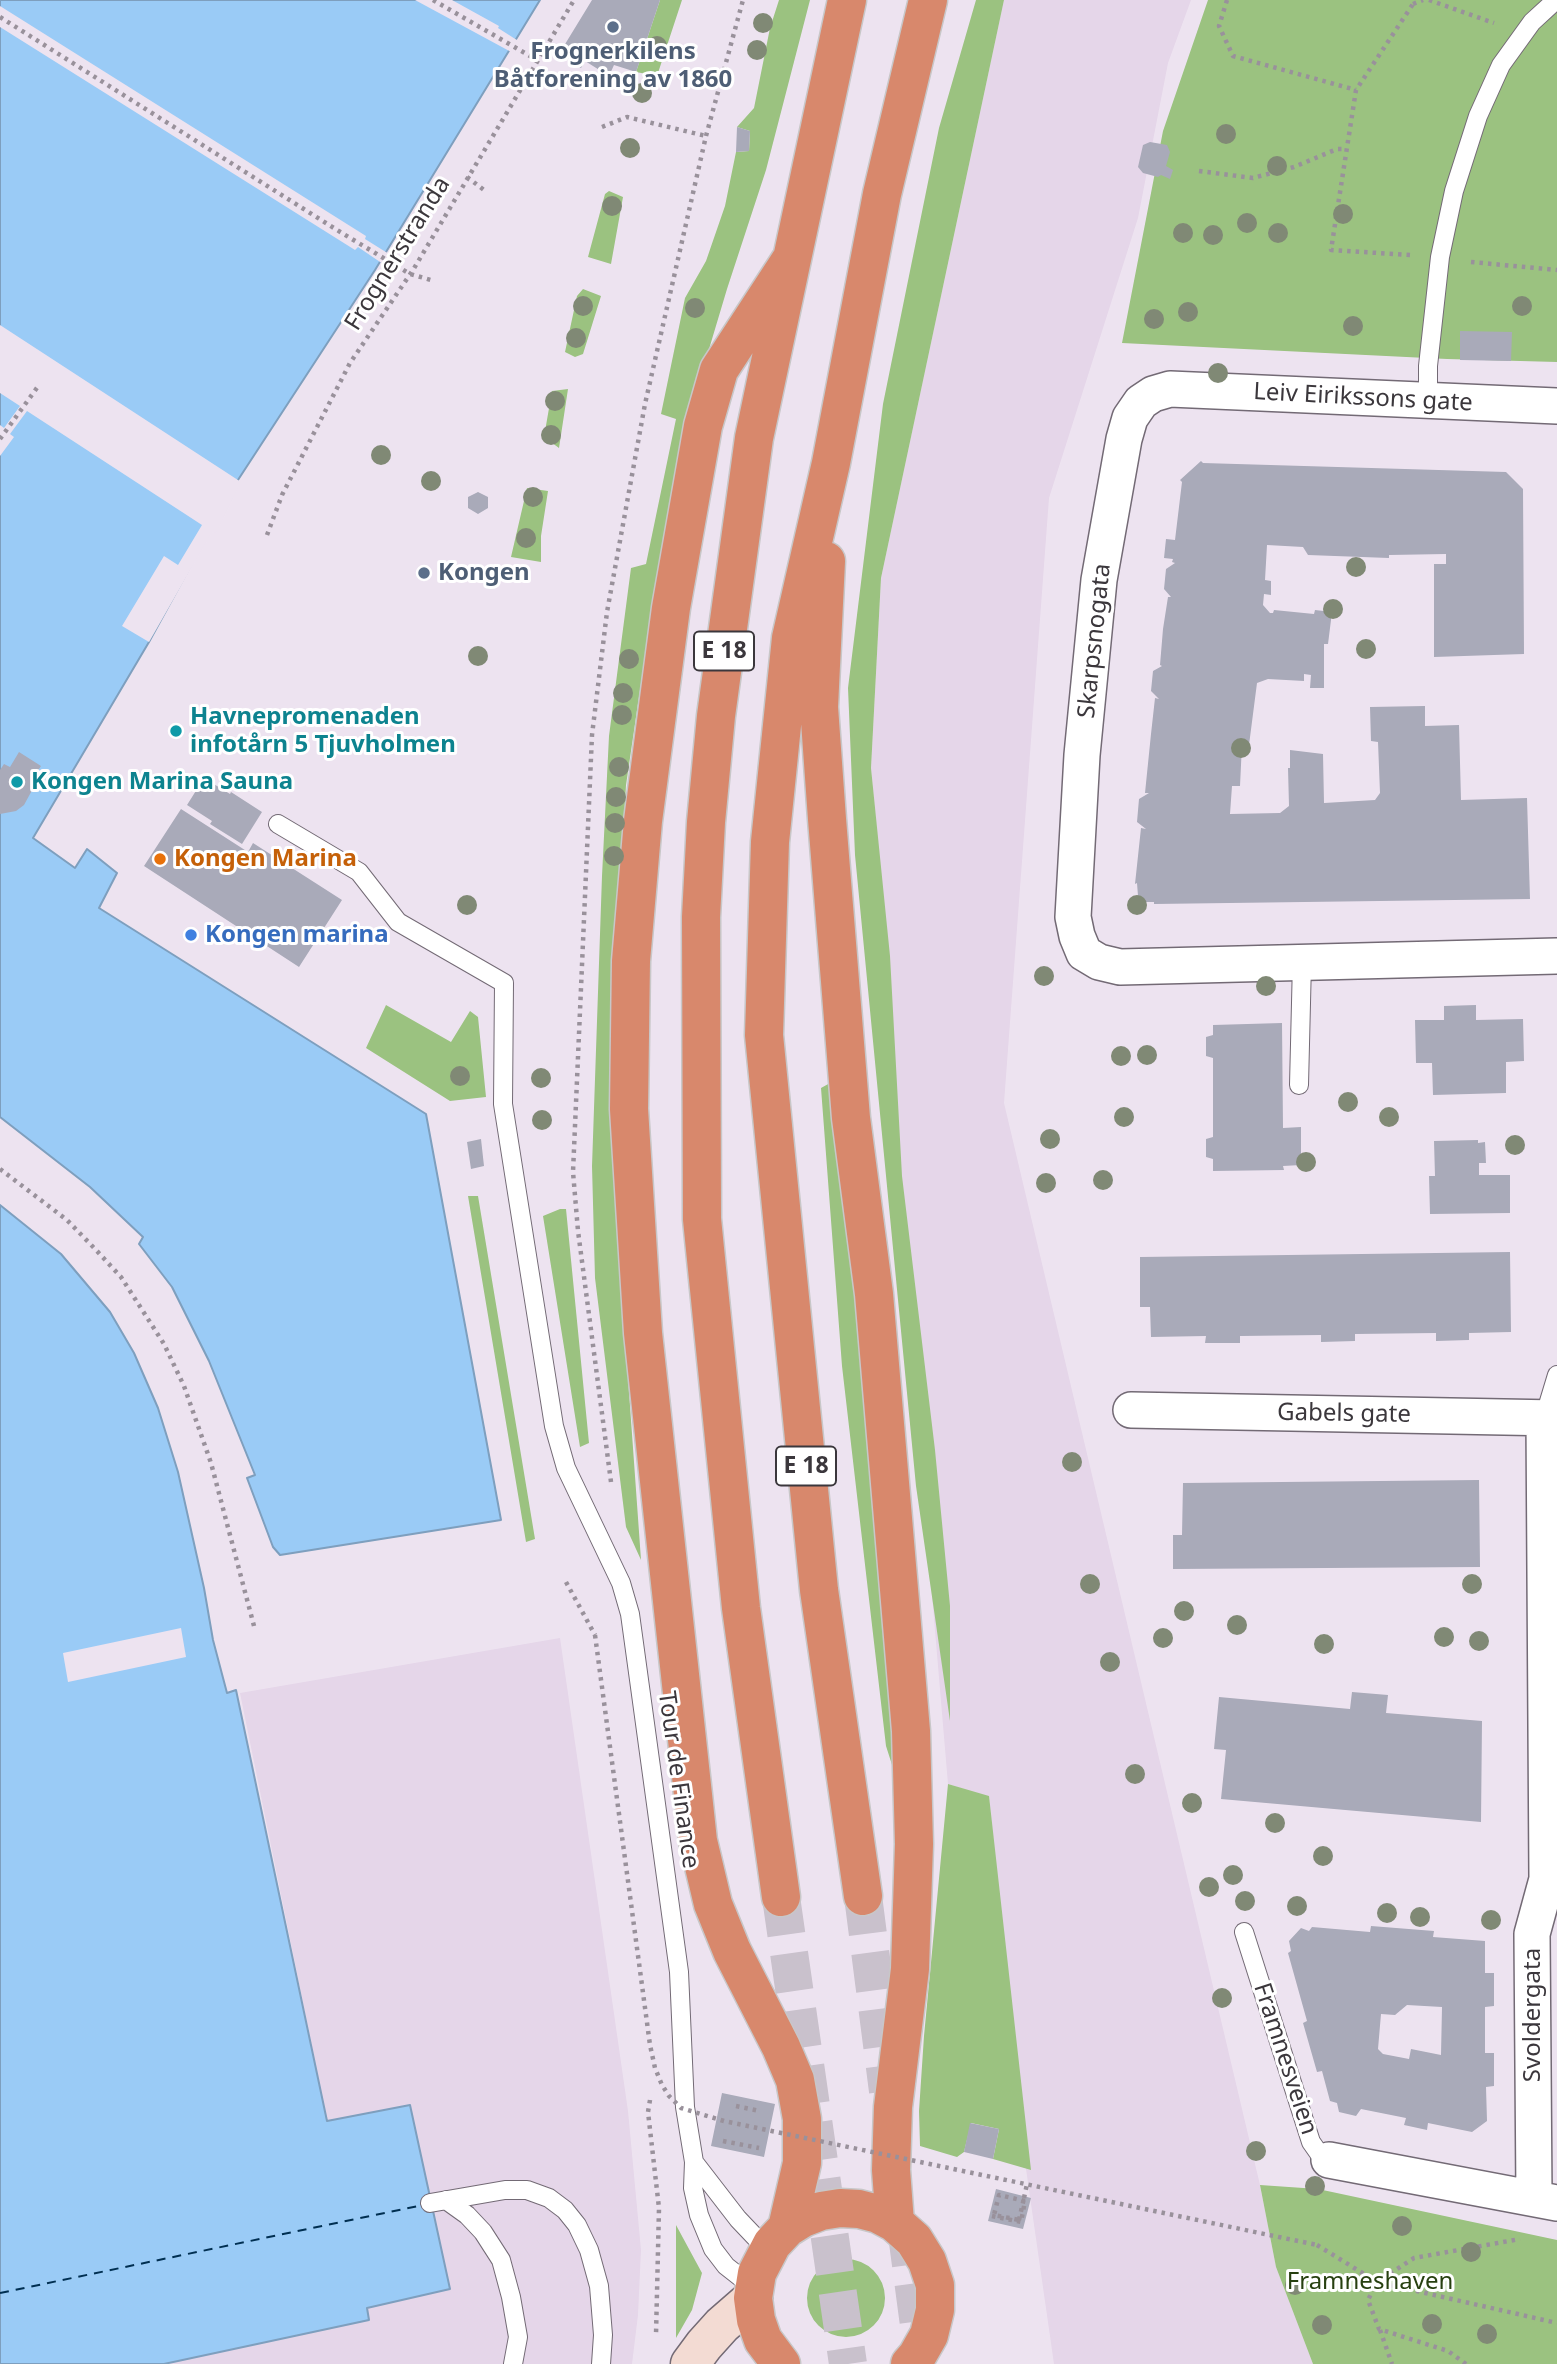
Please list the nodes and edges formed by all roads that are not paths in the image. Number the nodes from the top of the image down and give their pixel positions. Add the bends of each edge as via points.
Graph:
1 (847, 0) edge
2 (928, 0) edge
3 (1556, 0) edge
4 (793, 258) junction
5 (1170, 389) joint
6 (1428, 400) junction
7 (1557, 406) edge
8 (831, 463) junction
9 (278, 824) dead end
10 (1557, 956) edge
11 (1302, 962) junction
12 (1299, 1084) dead end
13 (1557, 1375) edge
14 (1131, 1410) dead end
15 (1550, 1418) edge
16 (1552, 1880) edge
17 (863, 1896) tunnel mouth
18 (781, 1897) tunnel mouth
19 (1244, 1932) dead end
20 (1329, 2160) joint
21 (694, 2162) junction
22 (1546, 2200) edge
23 (895, 2223) junction
24 (779, 2236) junction
25 (754, 2293) junction
26 (914, 2361) edge
27 (513, 2364) edge
28 (601, 2364) edge
29 (690, 2364) edge
30 (781, 2364) edge

1 - 4 highway, E 18
2 - 8 highway, E 18 via 882,194
3 - 6 lane via 1532,22 1501,65 1478,116 1454,191 1440,257
4 - 18 highway, E 18 via 754,438 728,621 706,822 701,917 702,1219 741,1608
4 - 24 highway via 719,370 703,426 671,608 643,821 631,961 629,1110 643,1333 698,1841 713,1904 795,2080 802,2119 802,2163
5 - 6 street, Leiv Eirikssons gate
5 - 11 street, Skarpsnogata via 1141,402 1130,418 1100,580 1082,755 1073,917 1077,936 1084,953 1120,967
6 - 7 street, Leiv Eirikssons gate
8 - 17 highway, E 18 via 790,638 770,842 764,1035 819,1590
8 - 23 highway via 819,707 851,1118 874,1294 911,1731 910,1969 893,2106
9 - 21 lane, Tour de Finance via 359,872 398,922 504,982 503,1104 554,1426 566,1468 621,1583 630,1614 679,1972 685,2107
10 - 11 street
11 - 12 lane
13 - 15 lane, Svoldergata
14 - 15 street, Gabels gate
15 - 16 street, Svoldergata
16 - 22 street, Svoldergata via 1532,1934
19 - 20 lane, Framnesveien via 1311,2142
20 - 22 street, Framnesveien
21 - 24 lane via 757,2239
21 - 25 lane, Tour de Finance via 694,2188 705,2233 726,2266
23 - 24 highway via 878,2214 840,2208 803,2218
23 - 26 highway via 921,2250 935,2285 929,2334
24 - 25 highway via 760,2265
25 - 29 street
25 - 30 highway via 755,2320
27 - 28 lane via 518,2337 501,2260 467,2215 438,2202 527,2190 565,2210 589,2250 599,2286

